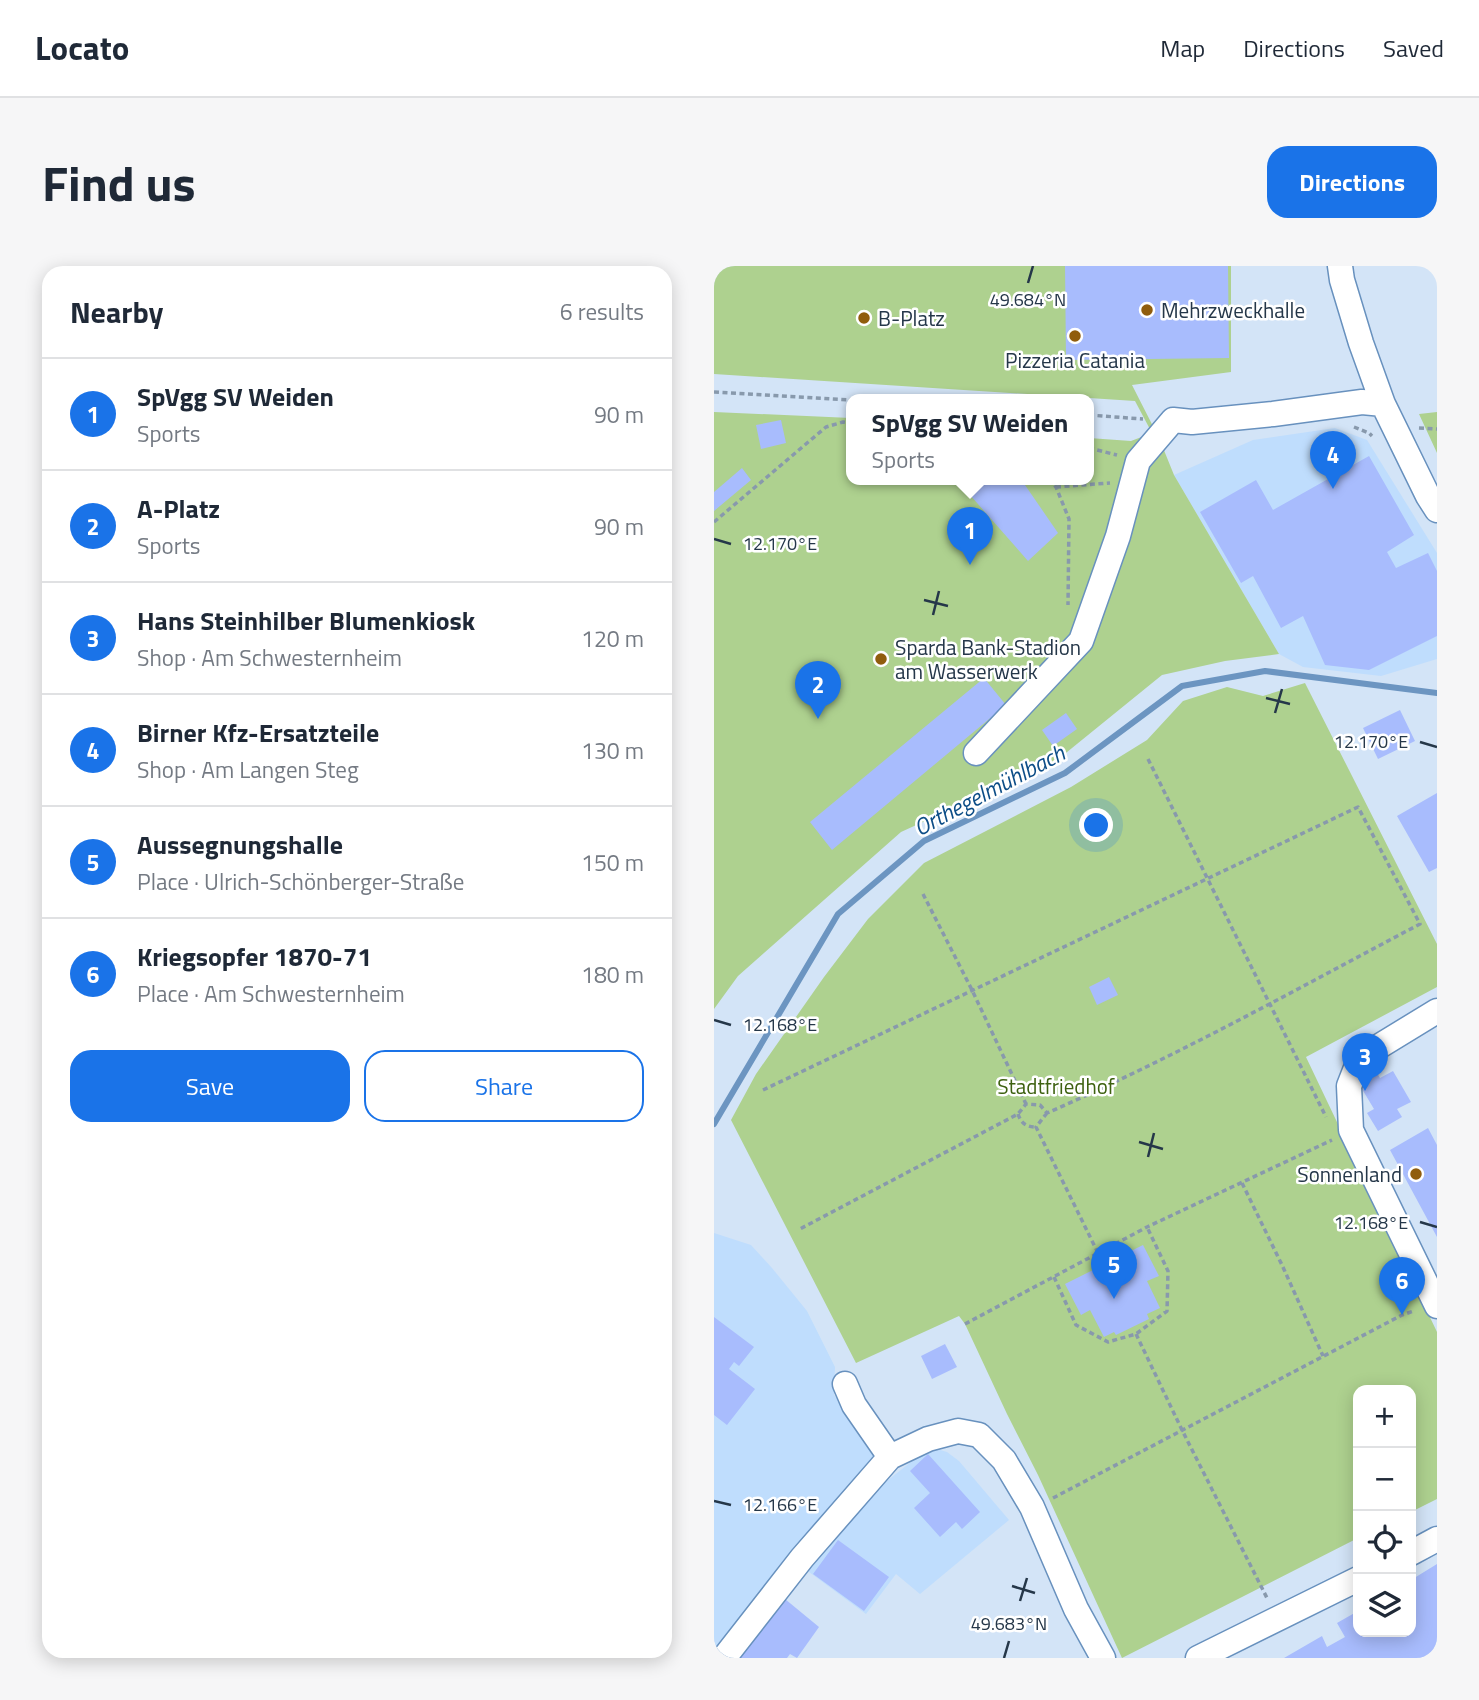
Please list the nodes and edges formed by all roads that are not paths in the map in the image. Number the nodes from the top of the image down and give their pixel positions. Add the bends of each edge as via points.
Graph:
1 (1340, 266) edge
2 (1383, 404) junction
3 (1437, 510) edge
4 (976, 753) dead end
5 (1437, 1012) edge
6 (1425, 1309) edge
7 (845, 1384) dead end
8 (890, 1457) junction
9 (1437, 1539) edge
10 (1416, 1550) edge
11 (1353, 1581) edge
12 (724, 1658) edge
13 (1103, 1658) edge
14 (1198, 1658) edge

1 - 2 street
2 - 3 street
2 - 4 street via 1362,402 1173,421 1135,471 1081,641
5 - 6 street via 1360,1058 1349,1086 1351,1130
7 - 8 street
8 - 12 street via 802,1558
8 - 13 street via 928,1438 958,1431 979,1434 1004,1460 1032,1507 1076,1609
9 - 10 street
11 - 14 street

